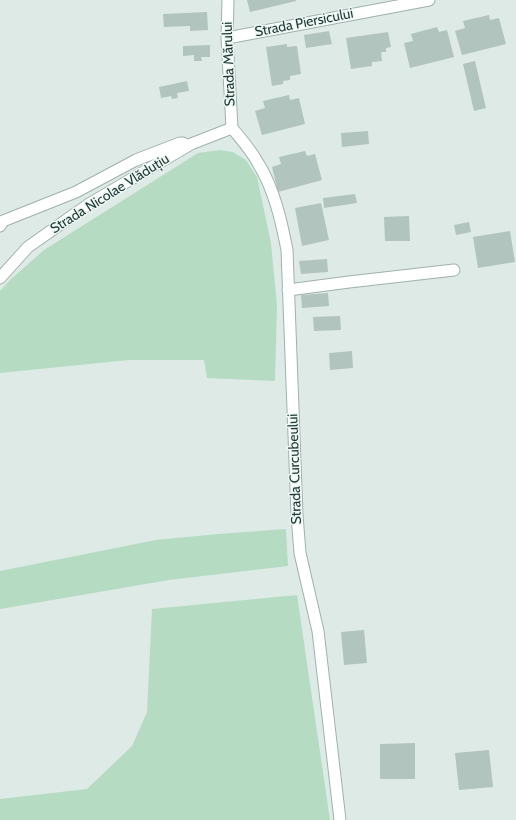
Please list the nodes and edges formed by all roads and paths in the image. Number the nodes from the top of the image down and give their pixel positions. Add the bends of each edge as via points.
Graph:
1 (228, 0) edge
2 (428, 0) edge
3 (226, 38) junction
4 (232, 128) junction
5 (191, 144) junction
6 (0, 226) edge
7 (454, 270) dead end
8 (0, 278) edge
9 (288, 290) junction
10 (340, 820) edge

1 - 3 street, Strada Mărului
2 - 3 street, Strada Piersicului
3 - 4 street, Strada Mărului
4 - 5 street, Strada Nicolae Vlăduțiu
4 - 9 street, Strada Curcubeului via 258,162 270,186 287,250
5 - 6 street via 180,143 136,160 76,192 4,222
5 - 8 street, Strada Nicolae Vlăduțiu via 89,204 40,238 28,247
7 - 9 street
9 - 10 street, Strada Curcubeului via 300,553 318,631

